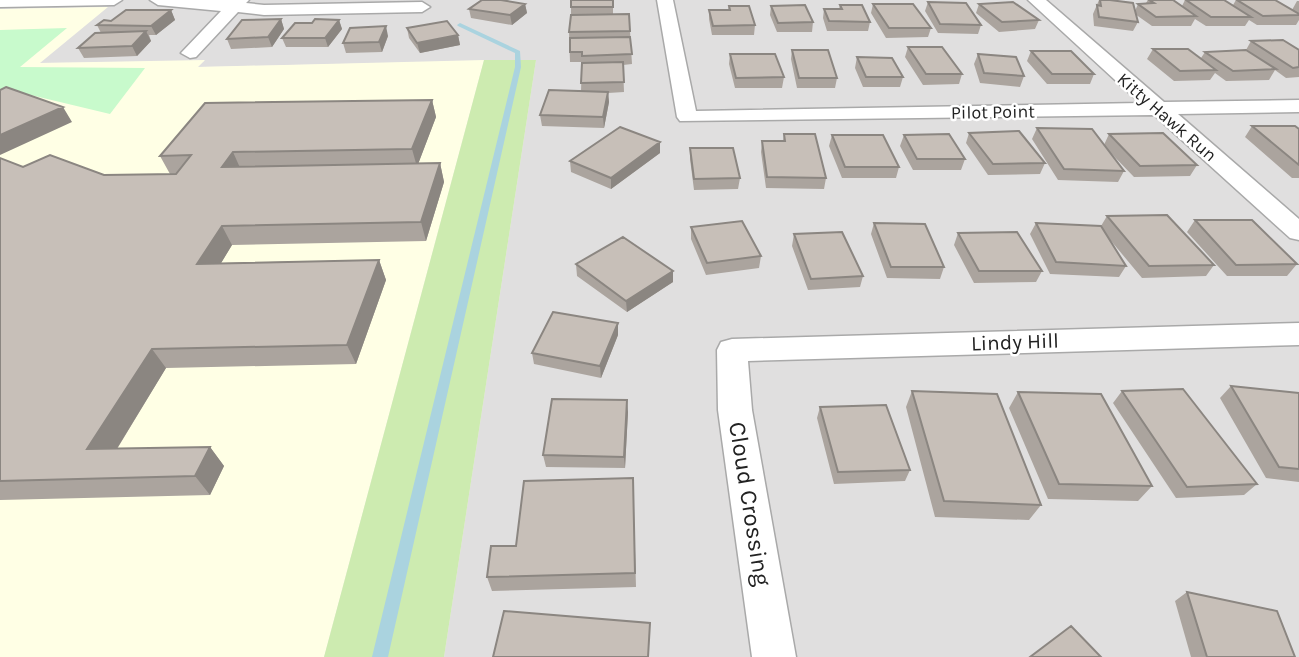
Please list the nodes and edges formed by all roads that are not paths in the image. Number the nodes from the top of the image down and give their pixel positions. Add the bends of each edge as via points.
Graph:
1 (114, 0) edge
2 (158, 0) edge
3 (666, 0) edge
4 (1036, 0) edge
5 (10, 1) edge
6 (237, 4) edge
7 (422, 7) dead end
8 (190, 53) dead end
9 (1299, 106) edge
10 (1157, 109) junction
11 (1299, 232) edge
12 (1299, 334) edge
13 (732, 350) joint
14 (774, 657) edge

1 - 5 street
2 - 6 street
3 - 10 street, Pilot Point via 687,117
4 - 10 street, Kitty Hawk Run
6 - 7 street via 291,11
6 - 8 street
9 - 10 street, Pilot Point
10 - 11 street, Kitty Hawk Run
12 - 13 street, Lindy Hill
13 - 14 street, Cloud Crossing via 735,410

